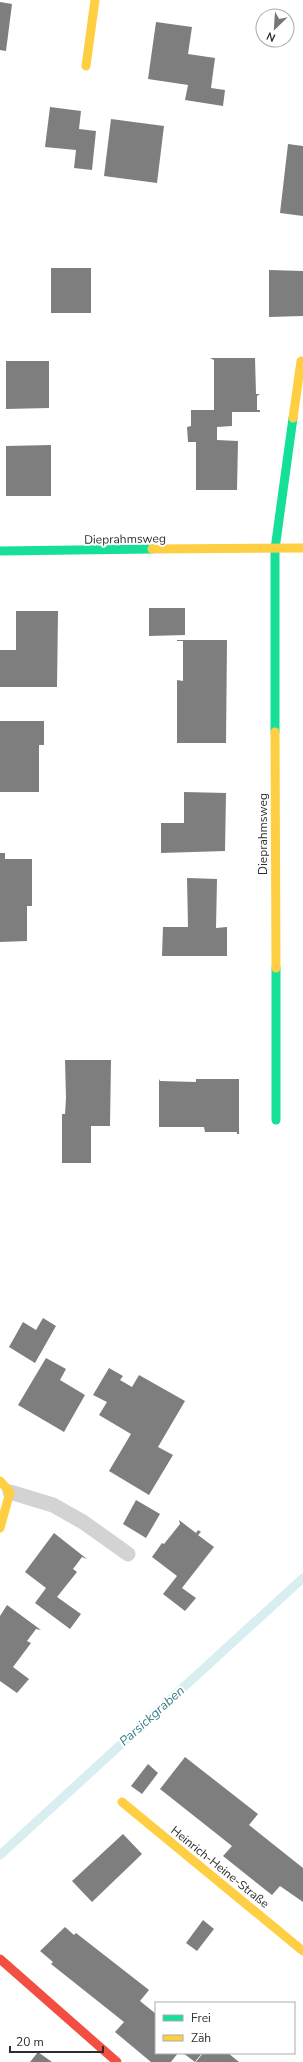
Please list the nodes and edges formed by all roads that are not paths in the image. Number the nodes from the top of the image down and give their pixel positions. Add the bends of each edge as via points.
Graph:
1 (95, 0) edge
2 (86, 66) dead end
3 (301, 361) dead end
4 (303, 548) edge
5 (275, 549) junction
6 (0, 551) edge
7 (276, 1120) dead end
8 (0, 1480) edge
9 (10, 1492) junction
10 (0, 1528) edge
11 (128, 1554) dead end
12 (122, 1802) dead end
13 (303, 1951) edge
14 (0, 1959) edge
15 (117, 2062) edge

1 - 2 street
3 - 5 street, Dieprahmsweg
4 - 5 street, Dieprahmsweg
5 - 6 street, Dieprahmsweg
5 - 7 street, Dieprahmsweg
8 - 9 street
9 - 10 street
9 - 11 lane via 53,1505 83,1522
12 - 13 street, Heinrich-Heine-Straße
14 - 15 street

